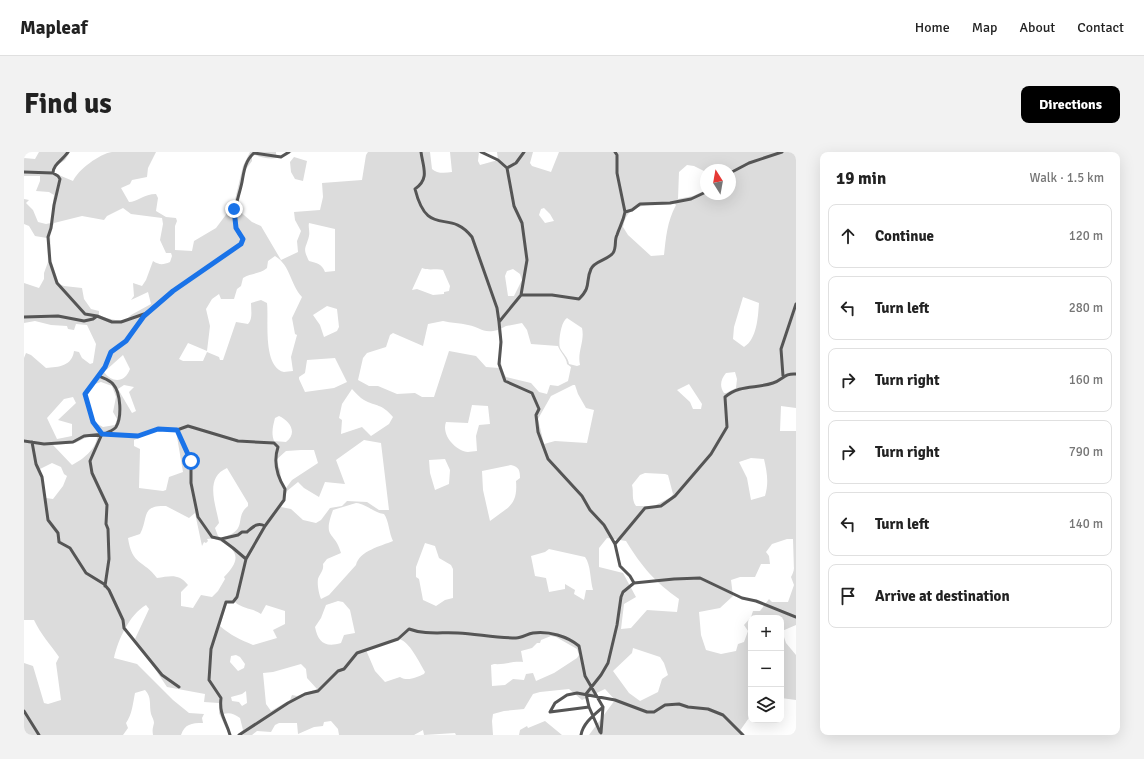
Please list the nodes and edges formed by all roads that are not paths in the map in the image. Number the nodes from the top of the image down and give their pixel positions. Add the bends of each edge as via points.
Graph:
1 (68, 152) edge
2 (254, 152) edge
3 (289, 152) edge
4 (421, 152) edge
5 (481, 152) edge
6 (524, 152) edge
7 (615, 152) edge
8 (782, 152) edge
9 (507, 168) junction
10 (736, 170) edge
11 (24, 172) edge
12 (53, 173) junction
13 (700, 195) edge
14 (625, 212) junction
15 (521, 295) junction
16 (796, 304) edge
17 (147, 313) junction
18 (24, 316) edge
19 (97, 316) junction
20 (499, 322) junction
21 (796, 374) edge
22 (99, 376) junction
23 (783, 376) junction
24 (177, 430) junction
25 (103, 434) junction
26 (24, 441) edge
27 (32, 442) junction
28 (265, 526) junction
29 (221, 539) junction
30 (615, 544) junction
31 (246, 559) junction
32 (634, 582) junction
33 (106, 586) junction
34 (796, 617) edge
35 (592, 686) junction
36 (178, 687) dead end
37 (586, 694) junction
38 (599, 697) junction
39 (589, 707) junction
40 (603, 707) junction
41 (24, 711) edge
42 (594, 716) junction
43 (601, 734) edge
44 (40, 735) edge
45 (230, 735) edge
46 (239, 735) edge
47 (581, 735) edge
48 (743, 735) edge

1 - 12 street via 56,165
2 - 3 street via 282,157
2 - 17 street via 245,167 234,207 236,228 243,239 241,244 173,291
4 - 20 street via 426,174 422,184 415,189 421,207 428,216 459,225 472,237 497,308
5 - 9 street via 498,160
6 - 9 street via 516,163
7 - 14 street
8 - 10 street
9 - 15 street via 514,206 522,223 528,260
11 - 12 street
12 - 19 street via 60,179 48,237 50,262 57,283 69,297 85,314
13 - 14 street via 670,203 640,204
14 - 15 street via 613,252 592,266 589,285 579,299 552,295
15 - 20 street
16 - 23 street via 781,349
17 - 19 street via 121,322 112,322
17 - 22 street via 126,341 111,352
18 - 19 street via 58,316 84,321
20 - 30 street via 499,364 505,381 532,393 539,409 536,415 538,432 548,459 582,496
21 - 23 street
22 - 25 street via 85,394 93,422
22 - 25 street via 113,384 119,406 119,418 115,428
23 - 30 street via 775,383 739,388 725,397 727,427 711,454 674,496 661,506 645,508
24 - 25 street via 158,429 138,436
24 - 28 street via 192,426 238,441 274,443 278,447 275,465 285,489 284,500
24 - 29 street via 191,461 192,489 198,517 212,537
25 - 27 street via 84,436 73,442
25 - 33 street via 90,461 92,473 107,506 109,559
26 - 27 street
27 - 33 street via 36,464 42,477 48,520 58,533 59,542 70,548 86,573
28 - 29 street via 256,525 247,532
28 - 31 street
29 - 31 street
30 - 32 street via 620,566
31 - 45 street via 237,597 233,602 226,602 211,649 209,680 221,698 222,717
32 - 34 street via 700,578 742,598
32 - 35 street via 623,592 608,662
33 - 36 street via 124,628 162,675
35 - 37 street
35 - 38 street
35 - 46 street via 585,676 579,646 562,635 534,633 520,638 500,638 458,633 419,633 409,629 398,638 357,652 344,669 338,671 318,691 305,694 288,703
37 - 38 street
37 - 39 street
37 - 39 street via 567,695 555,703 550,712
38 - 40 street
38 - 48 street via 647,712 654,712 672,704 708,710 723,714
39 - 42 street
40 - 42 street
40 - 43 street
41 - 44 street
42 - 43 street
42 - 47 street via 582,729

